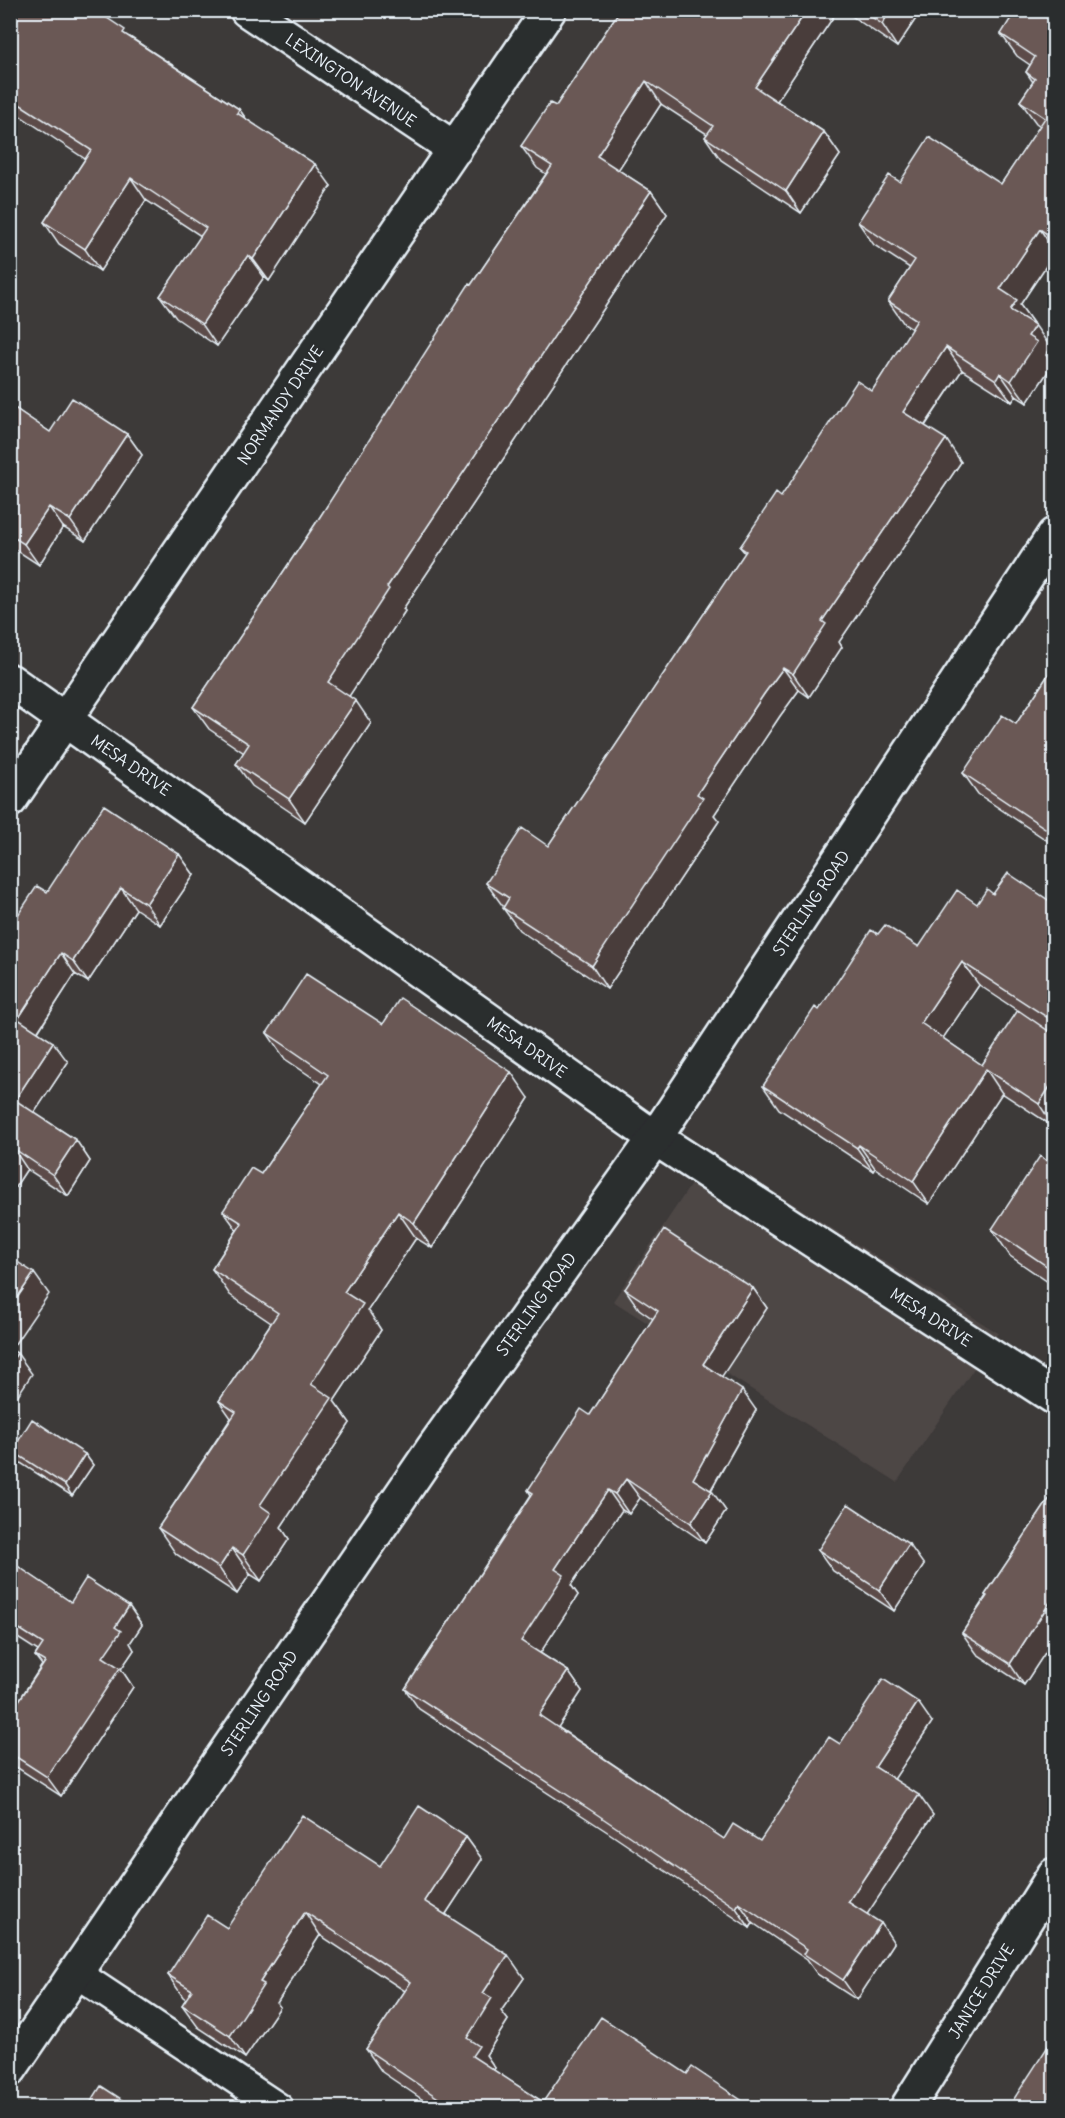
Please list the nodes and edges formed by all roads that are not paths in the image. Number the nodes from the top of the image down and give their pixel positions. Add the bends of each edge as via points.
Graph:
1 (247, 10) edge
2 (549, 10) edge
3 (455, 149) junction
4 (1054, 534) edge
5 (10, 681) edge
6 (66, 718) junction
7 (10, 800) edge
8 (655, 1138) junction
9 (1054, 1397) edge
10 (1054, 1875) edge
11 (76, 1973) junction
12 (10, 2069) edge
13 (279, 2108) edge
14 (907, 2108) edge

1 - 3 street, LEXINGTON AVENUE
2 - 3 street, NORMANDY DRIVE
3 - 6 street, NORMANDY DRIVE
4 - 8 street, STERLING ROAD
5 - 6 street, MESA DRIVE
6 - 7 street, NORMANDY DRIVE
6 - 8 street, MESA DRIVE
8 - 9 street, MESA DRIVE
8 - 11 street, STERLING ROAD via 434,1447
10 - 14 street, JANICE DRIVE
11 - 12 street, STERLING ROAD
11 - 13 lane

